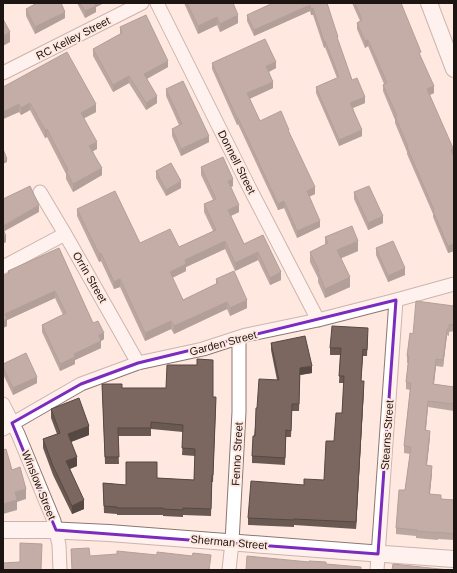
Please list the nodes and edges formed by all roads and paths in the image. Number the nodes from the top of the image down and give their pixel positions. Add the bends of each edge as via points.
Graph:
1 (142, 3) edge
2 (157, 3) edge
3 (429, 3) edge
4 (454, 69) edge
5 (3, 73) edge
6 (40, 192) dead end
7 (65, 234) junction
8 (3, 267) edge
9 (454, 284) edge
10 (396, 300) junction
11 (318, 320) junction
12 (239, 338) junction
13 (138, 363) junction
14 (3, 404) edge
15 (8, 426) edge
16 (3, 530) edge
17 (56, 530) junction
18 (232, 542) junction
19 (378, 554) junction
20 (454, 558) edge
21 (60, 570) edge
22 (229, 570) edge
23 (377, 570) edge

1 - 5 street, RC Kelley Street
2 - 11 street, Donnell Street
3 - 4 street
6 - 7 street, Orrin Street
7 - 8 street
7 - 13 street, Orrin Street
9 - 10 street, Garden Street
10 - 11 street, Garden Street
10 - 19 street, Stearns Street
11 - 12 street, Garden Street
12 - 13 street, Garden Street via 203,349
12 - 18 street, Fenno Street via 239,412
13 - 15 street, Garden Street via 81,384
14 - 15 street, Winslow Street
15 - 17 street, Winslow Street via 45,496
16 - 17 street, Sherman Street
17 - 18 street, Sherman Street
17 - 21 street, Winslow Street
18 - 19 street, Sherman Street
18 - 22 street, Fenno Street
19 - 20 street, Sherman Street
19 - 23 street, Stearns Street

